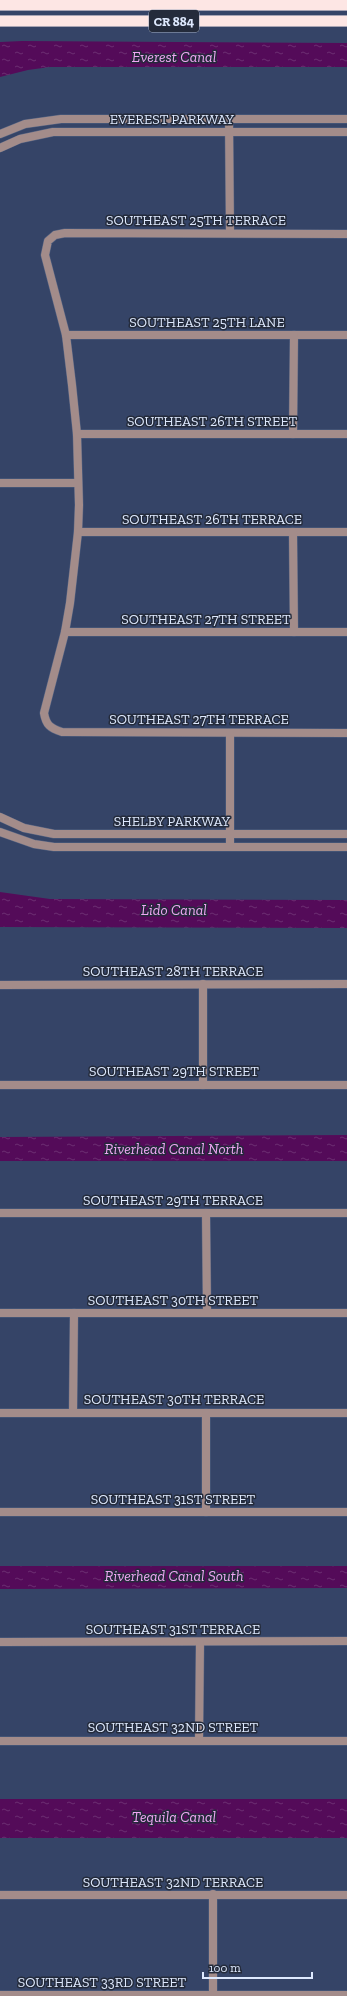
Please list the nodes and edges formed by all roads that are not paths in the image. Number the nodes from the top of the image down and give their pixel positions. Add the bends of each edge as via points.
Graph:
1 (0, 5) edge
2 (347, 5) edge
3 (0, 21) edge
4 (347, 21) edge
5 (229, 119) junction
6 (347, 119) edge
7 (229, 132) junction
8 (347, 132) edge
9 (0, 134) edge
10 (0, 148) edge
11 (230, 233) junction
12 (347, 234) edge
13 (66, 335) junction
14 (294, 335) junction
15 (347, 335) edge
16 (77, 434) junction
17 (293, 434) junction
18 (347, 434) edge
19 (0, 483) edge
20 (78, 483) junction
21 (78, 532) junction
22 (293, 532) junction
23 (347, 532) edge
24 (65, 632) junction
25 (294, 632) junction
26 (347, 632) edge
27 (230, 733) junction
28 (347, 733) edge
29 (0, 818) edge
30 (0, 832) edge
31 (54, 834) junction
32 (230, 834) junction
33 (347, 834) edge
34 (230, 846) junction
35 (54, 847) junction
36 (347, 847) edge
37 (203, 984) junction
38 (347, 984) edge
39 (0, 985) edge
40 (0, 1084) edge
41 (203, 1084) junction
42 (347, 1084) edge
43 (0, 1213) edge
44 (206, 1213) junction
45 (347, 1213) edge
46 (207, 1312) junction
47 (0, 1313) edge
48 (74, 1313) junction
49 (347, 1313) edge
50 (73, 1412) junction
51 (206, 1412) junction
52 (347, 1412) edge
53 (0, 1413) edge
54 (0, 1512) edge
55 (206, 1512) junction
56 (347, 1512) edge
57 (347, 1641) edge
58 (0, 1642) edge
59 (200, 1642) junction
60 (199, 1740) junction
61 (0, 1741) edge
62 (347, 1741) edge
63 (213, 1894) junction
64 (347, 1894) edge
65 (0, 1895) edge
66 (0, 1995) edge
67 (53, 1995) edge
68 (213, 1995) junction
69 (347, 1995) edge

1 - 2 highway, CR 884
3 - 4 highway, CR 884
5 - 6 street, EVEREST PARKWAY
5 - 7 street
5 - 9 street, EVEREST PARKWAY via 46,120 24,124
7 - 8 street, EVEREST PARKWAY
7 - 10 street, EVEREST PARKWAY via 53,132 31,136
7 - 11 street
11 - 12 street, SOUTHEAST 25TH TERRACE
11 - 13 street, SOUTHEAST 25TH TERRACE via 55,235 48,241 45,255
13 - 14 street, SOUTHEAST 25TH LANE
13 - 16 street
14 - 15 street, SOUTHEAST 25TH LANE
14 - 17 street
16 - 17 street, SOUTHEAST 26TH STREET
16 - 20 street
17 - 18 street, SOUTHEAST 26TH STREET
19 - 20 street
20 - 21 street
21 - 22 street, SOUTHEAST 26TH TERRACE
21 - 24 street
22 - 23 street, SOUTHEAST 26TH TERRACE
22 - 25 street
24 - 25 street, SOUTHEAST 27TH STREET
24 - 27 street, SOUTHEAST 27TH TERRACE via 44,712 45,721 51,729 62,732
25 - 26 street, SOUTHEAST 27TH STREET
27 - 28 street, SOUTHEAST 27TH TERRACE
27 - 32 street
29 - 31 street, SHELBY PARKWAY via 24,828
30 - 35 street, SHELBY PARKWAY via 34,844
31 - 32 street, SHELBY PARKWAY
31 - 35 street
32 - 33 street, SHELBY PARKWAY
32 - 34 street
34 - 35 street, SHELBY PARKWAY
34 - 36 street, SHELBY PARKWAY
37 - 38 street, SOUTHEAST 28TH TERRACE
37 - 39 street, SOUTHEAST 28TH TERRACE
37 - 41 street
40 - 41 street, SOUTHEAST 29TH STREET
41 - 42 street, SOUTHEAST 29TH STREET
43 - 44 street, SOUTHEAST 29TH TERRACE
44 - 45 street, SOUTHEAST 29TH TERRACE
44 - 46 street
46 - 48 street, SOUTHEAST 30TH STREET
46 - 49 street, SOUTHEAST 30TH STREET
47 - 48 street, SOUTHEAST 30TH STREET
48 - 50 street
50 - 51 street, SOUTHEAST 30TH TERRACE
50 - 53 street, SOUTHEAST 30TH TERRACE
51 - 52 street, SOUTHEAST 30TH TERRACE
51 - 55 street
54 - 55 street, SOUTHEAST 31ST STREET
55 - 56 street, SOUTHEAST 31ST STREET
57 - 59 street, SOUTHEAST 31ST TERRACE
58 - 59 street, SOUTHEAST 31ST TERRACE
59 - 60 street
60 - 61 street, SOUTHEAST 32ND STREET
60 - 62 street, SOUTHEAST 32ND STREET
63 - 64 street, SOUTHEAST 32ND TERRACE
63 - 65 street, SOUTHEAST 32ND TERRACE
63 - 68 street
66 - 67 street, SOUTHEAST 33RD STREET
67 - 68 street, SOUTHEAST 33RD STREET
68 - 69 street, SOUTHEAST 33RD STREET

